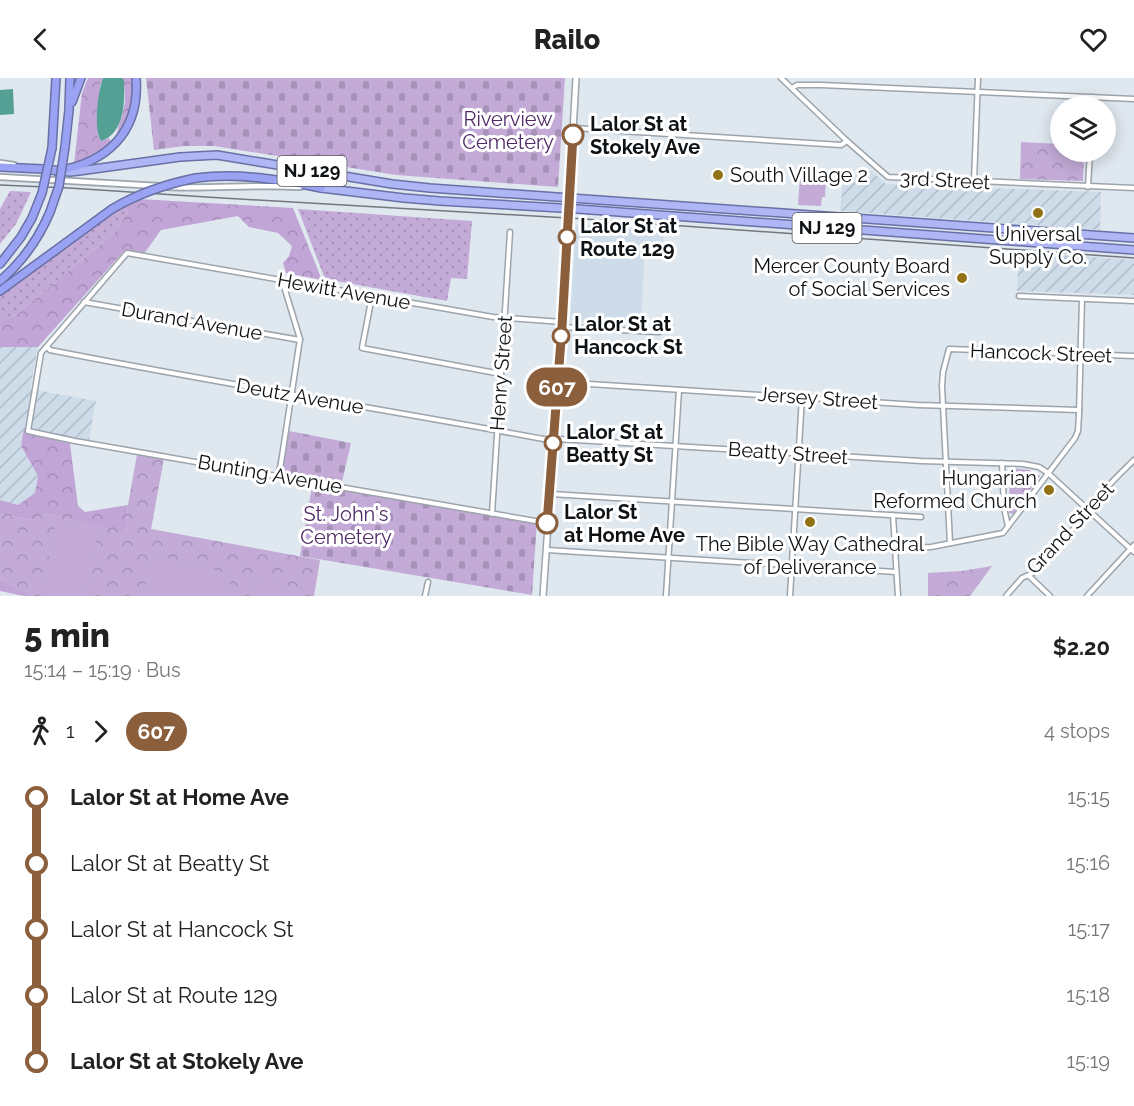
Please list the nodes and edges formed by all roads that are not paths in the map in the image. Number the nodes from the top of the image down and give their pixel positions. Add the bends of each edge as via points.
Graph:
1 (56, 78) edge
2 (70, 78) edge
3 (81, 78) edge
4 (136, 78) edge
5 (576, 78) edge
6 (781, 78) edge
7 (978, 78) edge
8 (792, 88) junction
9 (977, 91) junction
10 (1074, 96) edge
11 (1116, 98) edge
12 (1134, 99) edge
13 (69, 110) junction
14 (574, 128) junction
15 (847, 141) junction
16 (1089, 162) edge
17 (0, 165) edge
18 (56, 171) junction
19 (0, 177) edge
20 (974, 182) junction
21 (1088, 187) junction
22 (321, 188) junction
23 (1134, 188) edge
24 (569, 198) junction
25 (568, 209) junction
26 (510, 232) dead end
27 (1134, 238) edge
28 (1134, 250) edge
29 (0, 264) edge
30 (282, 280) junction
31 (0, 281) edge
32 (0, 291) edge
33 (372, 296) junction
34 (1019, 296) dead end
35 (1082, 299) junction
36 (1134, 301) edge
37 (84, 302) junction
38 (504, 319) junction
39 (562, 324) junction
40 (659, 332) dead end
41 (300, 340) junction
42 (47, 347) junction
43 (1081, 354) junction
44 (1134, 356) edge
45 (501, 374) junction
46 (558, 382) junction
47 (679, 390) junction
48 (291, 395) junction
49 (802, 397) junction
50 (943, 405) junction
51 (1079, 410) junction
52 (497, 431) junction
53 (554, 439) junction
54 (676, 446) junction
55 (798, 454) junction
56 (1134, 460) edge
57 (946, 461) junction
58 (1002, 463) junction
59 (1048, 473) junction
60 (279, 476) junction
61 (549, 494) junction
62 (672, 502) junction
63 (795, 509) junction
64 (1088, 510) junction
65 (492, 514) junction
66 (893, 515) junction
67 (921, 517) dead end
68 (547, 523) junction
69 (1008, 526) junction
70 (950, 543) junction
71 (1133, 548) edge
72 (895, 549) junction
73 (546, 550) junction
74 (669, 558) junction
75 (791, 565) junction
76 (896, 572) junction
77 (1029, 576) junction
78 (428, 582) dead end
79 (425, 596) edge
80 (543, 596) edge
81 (666, 596) edge
82 (790, 596) edge
83 (898, 596) edge
84 (1006, 596) edge
85 (1050, 596) edge
86 (1087, 596) edge

1 - 29 highway, bridge via 52,148 42,194 21,237
2 - 13 highway
3 - 13 highway
4 - 18 highway via 133,112 115,144 91,161
5 - 14 main road
6 - 8 street, 3rd Street
7 - 9 street
8 - 9 street via 805,84
8 - 15 street, 3rd Street
9 - 10 street
9 - 20 street
11 - 12 street
13 - 31 highway, bridge via 59,186 50,212 33,243
14 - 15 street via 841,145
14 - 24 main road
15 - 20 street, 3rd Street via 888,177
16 - 21 street
17 - 18 highway, NJ 129
18 - 24 highway, NJ 129 via 217,155 392,184
19 - 22 street, NJ 129 via 197,188
20 - 21 street, 3rd Street
21 - 23 street, 3rd Street
22 - 25 highway, NJ 129
22 - 32 highway, bridge via 225,175 170,183 112,209
24 - 25 main road
24 - 27 highway, NJ 129
25 - 28 highway, NJ 129
25 - 39 main road
26 - 38 street, Henry Street
30 - 33 street, Hewitt Avenue
30 - 37 street, Hewitt Avenue via 127,253
30 - 41 street
33 - 38 street, Hewitt Avenue
33 - 45 street via 362,348
34 - 35 street
35 - 36 street
35 - 43 street
37 - 41 street, Durand Avenue
37 - 42 street
38 - 39 street, Hewitt Avenue
38 - 45 street, Henry Street
39 - 40 street
39 - 46 main road
41 - 48 street
42 - 48 street, Deutz Avenue via 92,359
42 - 60 street, Bunting Avenue via 41,353 28,431
43 - 44 street, Hancock Street
43 - 50 street, Hancock Street via 949,349 942,376
43 - 51 street
45 - 52 street, Henry Street
46 - 47 street, Jersey Street
46 - 53 main road
47 - 49 street, Jersey Street
47 - 54 street
48 - 52 street, Deutz Avenue
48 - 60 street
49 - 50 street, Jersey Street
49 - 55 street
50 - 51 street, Jersey Street
50 - 57 street
51 - 59 street via 1077,434
52 - 53 street, Deutz Avenue
52 - 65 street, Henry Street
53 - 54 street, Beatty Street
53 - 61 main road
54 - 55 street, Beatty Street
54 - 62 street
55 - 57 street, Beatty Street
55 - 63 street
56 - 64 street, Grand Street
57 - 58 street, Beatty Street
57 - 70 street
58 - 59 street, Beatty Street via 1035,465
58 - 69 street
59 - 64 street, Beatty Street
59 - 69 street
60 - 65 street, Bunting Avenue
61 - 62 street
61 - 68 main road
62 - 63 street
62 - 74 street
63 - 66 street
63 - 75 street
64 - 71 street, Beatty Street
64 - 77 street, Grand Street
65 - 68 street, Bunting Avenue
66 - 67 street
66 - 72 street
68 - 73 main road
69 - 70 street via 1000,534
70 - 72 street
71 - 86 street
72 - 76 street
73 - 74 street
73 - 80 main road
74 - 75 street
74 - 81 street
75 - 76 street
75 - 82 street
76 - 83 street
77 - 84 street, Grand Street via 1022,578
77 - 85 street
78 - 79 street

